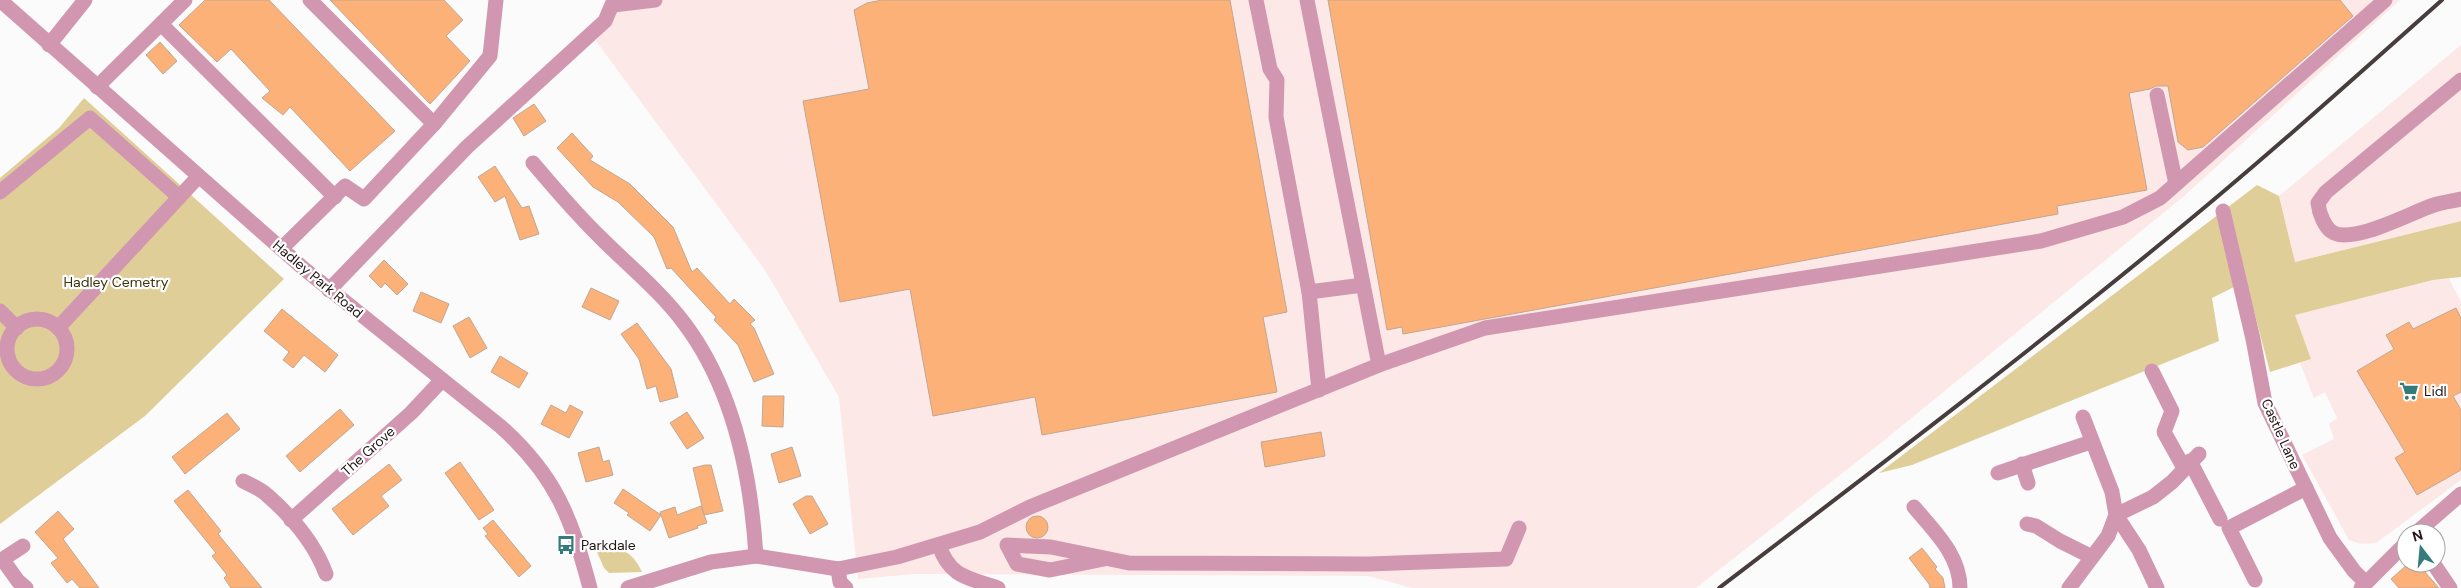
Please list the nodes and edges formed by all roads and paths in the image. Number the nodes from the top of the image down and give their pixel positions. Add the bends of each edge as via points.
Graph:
1 (0, 0) edge
2 (85, 0) edge
3 (185, 0) edge
4 (310, 0) edge
5 (655, 0) edge
6 (1256, 0) edge
7 (1307, 0) edge
8 (2385, 0) edge
9 (495, 1) edge
10 (614, 3) edge
11 (161, 24) junction
12 (49, 45) junction
13 (2461, 80) edge
14 (97, 87) junction
15 (2157, 95) dead end
16 (434, 124) junction
17 (533, 163) dead end
18 (198, 176) junction
19 (2176, 184) junction
20 (0, 192) edge
21 (335, 197) junction
22 (179, 198) junction
23 (2461, 198) edge
24 (2223, 211) dead end
25 (282, 248) junction
26 (1363, 285) junction
27 (329, 290) junction
28 (1309, 292) junction
29 (0, 311) edge
30 (17, 328) junction
31 (58, 328) junction
32 (1379, 365) junction
33 (2152, 371) dead end
34 (442, 380) junction
35 (1318, 390) junction
36 (2083, 417) dead end
37 (2091, 442) junction
38 (2191, 461) junction
39 (2022, 464) junction
40 (1998, 473) dead end
41 (243, 481) dead end
42 (2028, 483) dead end
43 (2306, 488) junction
44 (2461, 494) edge
45 (1914, 507) dead end
46 (2116, 515) junction
47 (2220, 519) dead end
48 (291, 520) junction
49 (2426, 523) edge
50 (2027, 524) dead end
51 (1519, 528) dead end
52 (974, 534) junction
53 (1007, 544) junction
54 (939, 545) junction
55 (23, 546) dead end
56 (2396, 553) edge
57 (756, 556) junction
58 (2092, 556) junction
59 (1104, 559) junction
60 (1, 560) edge
61 (838, 569) junction
62 (2440, 573) edge
63 (326, 574) dead end
64 (2255, 580) dead end
65 (2363, 585) edge
66 (26, 588) edge
67 (590, 588) edge
68 (628, 588) edge
69 (846, 588) edge
70 (998, 588) edge
71 (1960, 588) edge
72 (2069, 588) edge
73 (2157, 588) edge
74 (2450, 588) edge

1 - 12 street, Hadley Park Road
2 - 12 street
3 - 11 street
4 - 16 street
5 - 10 street
6 - 28 street via 1270,69 1278,80 1276,117
7 - 26 street
8 - 19 street
9 - 16 street via 490,56
10 - 27 street via 604,21 467,147
11 - 14 street
11 - 21 street
12 - 14 street, Hadley Park Road
13 - 23 street via 2326,192 2318,203 2321,216 2330,231 2336,234 2371,230
14 - 18 street, Hadley Park Road
15 - 19 street
16 - 21 street via 364,199 345,186
17 - 57 street via 592,229 663,298 685,324 716,374 744,464
18 - 22 street
18 - 25 street, Hadley Park Road
19 - 32 street via 2160,198 2123,217 2041,241 1485,328
20 - 22 street via 90,118
21 - 25 street
22 - 31 street
24 - 43 street, Castle Lane via 2254,339 2265,403
25 - 27 street, Hadley Park Road
26 - 28 street
26 - 32 street
27 - 34 street, Hadley Park Road
28 - 35 street
29 - 30 street
30 - 31 street via 31,320 42,320
30 - 31 street via 9,340 9,360 21,374 38,379 56,373 66,357 68,348
32 - 35 street
33 - 38 street via 2172,411 2164,432
34 - 48 street, The Grove via 411,413
34 - 67 street, Hadley Park Road via 506,431 544,472 567,514
35 - 52 street via 1030,507
36 - 37 street
37 - 39 street
37 - 46 street via 2112,492
38 - 46 street via 2154,496
38 - 47 street
39 - 40 street
39 - 42 street
41 - 48 street via 266,494
43 - 64 street via 2228,528
43 - 65 street, Castle Lane via 2330,538
44 - 49 street
45 - 71 street via 1951,553 1960,575
46 - 58 street via 2108,536
46 - 73 street via 2139,550
48 - 63 street via 319,555
50 - 58 street
51 - 59 street via 1506,559 1369,564 1129,563
52 - 53 street
52 - 54 street
53 - 59 street via 1051,547
53 - 59 street via 1017,564 1050,570
54 - 61 street
54 - 70 street via 944,560 957,574
55 - 60 street
56 - 65 street
57 - 61 street
57 - 68 street via 712,562
58 - 72 street
60 - 66 street
61 - 69 street via 840,582
62 - 74 street

